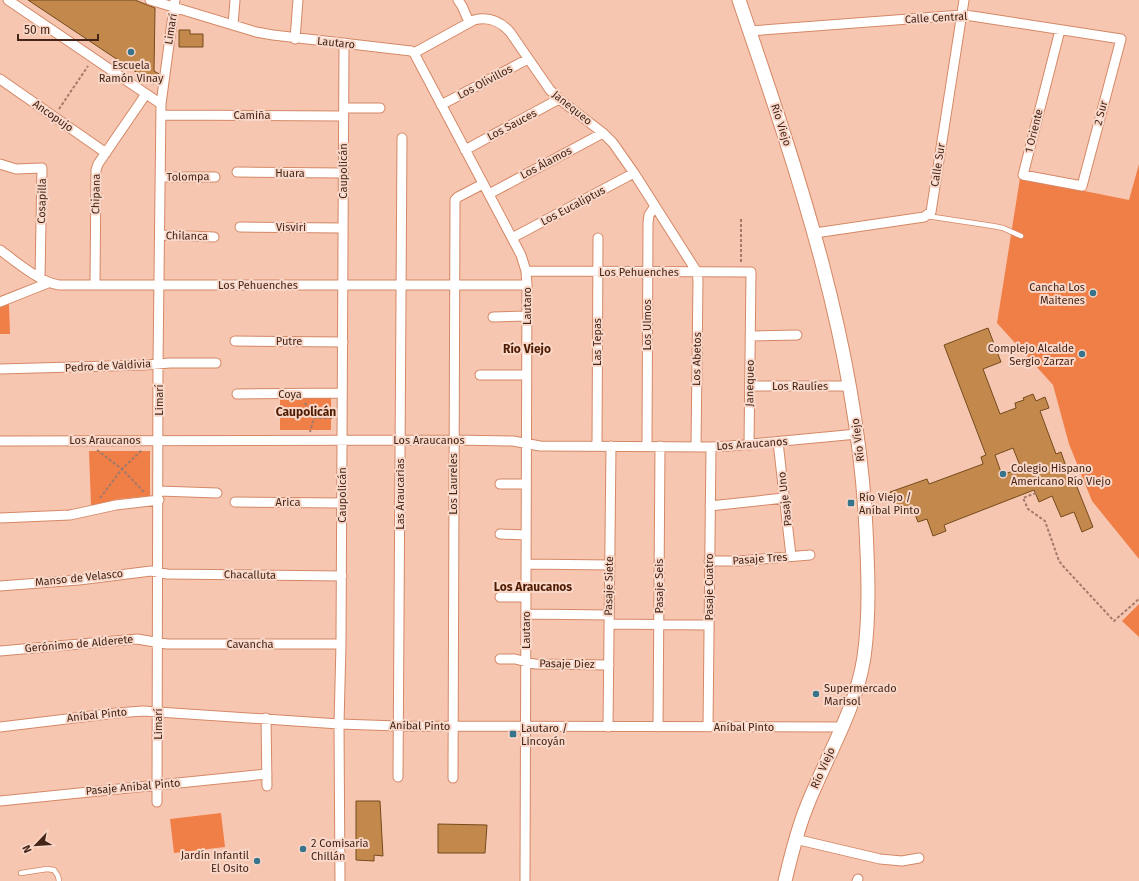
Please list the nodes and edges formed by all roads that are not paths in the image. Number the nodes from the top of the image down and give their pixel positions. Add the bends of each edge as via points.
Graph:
1 (8, 0) edge
2 (150, 0) edge
3 (235, 0) edge
4 (298, 0) edge
5 (458, 0) edge
6 (739, 0) edge
7 (964, 0) edge
8 (175, 4) edge
9 (962, 15) junction
10 (469, 22) junction
11 (233, 25) junction
12 (1060, 30) junction
13 (750, 31) junction
14 (295, 39) junction
15 (1121, 40) joint
16 (344, 43) junction
17 (414, 53) junction
18 (528, 59) junction
19 (0, 79) edge
20 (146, 94) junction
21 (559, 99) junction
22 (161, 104) junction
23 (441, 105) junction
24 (380, 108) dead end
25 (344, 112) junction
26 (161, 115) junction
27 (603, 133) junction
28 (402, 138) dead end
29 (465, 150) junction
30 (106, 153) junction
31 (0, 164) edge
32 (237, 172) dead end
33 (343, 173) junction
34 (634, 173) junction
35 (215, 177) dead end
36 (161, 178) junction
37 (483, 184) junction
38 (1082, 186) joint
39 (489, 194) junction
40 (654, 206) junction
41 (927, 216) junction
42 (240, 227) dead end
43 (343, 228) junction
44 (815, 233) junction
45 (160, 235) junction
46 (1021, 236) dead end
47 (214, 237) dead end
48 (512, 238) junction
49 (598, 238) dead end
50 (0, 250) edge
51 (526, 271) junction
52 (598, 272) junction
53 (647, 272) junction
54 (697, 272) junction
55 (751, 272) joint
56 (44, 280) junction
57 (95, 285) junction
58 (160, 285) junction
59 (343, 285) junction
60 (401, 285) junction
61 (455, 285) junction
62 (527, 285) junction
63 (0, 302) edge
64 (527, 316) junction
65 (493, 317) dead end
66 (750, 336) junction
67 (797, 336) dead end
68 (235, 341) dead end
69 (342, 342) junction
70 (216, 363) dead end
71 (158, 364) junction
72 (0, 369) edge
73 (480, 375) dead end
74 (526, 375) junction
75 (750, 386) junction
76 (850, 386) junction
77 (237, 394) dead end
78 (342, 394) junction
79 (857, 434) junction
80 (156, 440) junction
81 (343, 440) junction
82 (400, 440) junction
83 (454, 440) junction
84 (0, 441) edge
85 (778, 442) junction
86 (526, 443) junction
87 (749, 445) junction
88 (597, 446) junction
89 (611, 446) junction
90 (647, 446) junction
91 (660, 446) junction
92 (696, 446) junction
93 (711, 447) junction
94 (500, 484) dead end
95 (526, 484) junction
96 (217, 493) dead end
97 (156, 497) junction
98 (784, 498) junction
99 (235, 502) dead end
100 (342, 502) junction
101 (710, 506) junction
102 (0, 518) edge
103 (500, 534) dead end
104 (526, 534) junction
105 (810, 555) dead end
106 (791, 556) junction
107 (709, 561) junction
108 (526, 564) junction
109 (610, 565) junction
110 (158, 572) junction
111 (342, 576) junction
112 (0, 586) edge
113 (500, 597) dead end
114 (526, 597) junction
115 (526, 614) junction
116 (609, 615) junction
117 (609, 624) junction
118 (659, 625) junction
119 (709, 626) junction
120 (158, 642) junction
121 (341, 644) junction
122 (0, 651) edge
123 (500, 658) dead end
124 (526, 662) junction
125 (609, 665) junction
126 (158, 712) junction
127 (266, 718) junction
128 (339, 724) junction
129 (398, 726) junction
130 (453, 726) junction
131 (526, 726) junction
132 (0, 727) edge
133 (608, 727) junction
134 (658, 727) junction
135 (708, 727) junction
136 (841, 727) junction
137 (267, 774) junction
138 (398, 777) dead end
139 (453, 778) dead end
140 (158, 785) junction
141 (267, 786) dead end
142 (0, 801) edge
143 (157, 802) dead end
144 (795, 839) junction
145 (919, 858) dead end
146 (21, 873) dead end
147 (59, 881) edge
148 (340, 881) edge
149 (525, 881) edge
150 (785, 881) edge

1 - 20 street
2 - 8 street, Lautaro
3 - 11 street
4 - 14 street
5 - 10 street
6 - 13 main road, Río Viejo
7 - 9 street, Calle Sur
8 - 11 street, Lautaro
8 - 22 street, Limarí
9 - 12 street, Calle Central
9 - 13 street, Calle Central
9 - 41 street, Calle Sur via 931,210
10 - 17 street, Janequeo
10 - 18 street, Janequeo via 484,18 501,23
11 - 14 street, Lautaro
12 - 15 street, Calle Central
12 - 38 street, 1 Oriente via 1023,175
13 - 44 main road, Río Viejo
14 - 16 street, Lautaro
15 - 38 street, 2 Sur
16 - 17 street, Lautaro
16 - 25 street, Caupolicán
17 - 23 street, Lautaro
18 - 21 street, Janequeo
18 - 23 street, Los Olivillos
19 - 30 street, Ancopujo
20 - 22 street
20 - 30 street, Chipana
21 - 27 street, Janequeo
21 - 29 street, Los Sauces
22 - 26 street, Limarí
23 - 29 street, Lautaro
24 - 25 street
25 - 26 street, Camiña
25 - 33 street, Caupolicán
26 - 36 street, Limarí
27 - 34 street, Janequeo
27 - 39 street, Los Álamos
28 - 60 street, Las Araucarias
29 - 37 street, Lautaro
30 - 57 street, Chipana via 98,164 95,175
31 - 56 street, Cosapilla via 16,169 42,168
32 - 33 street, Huara
33 - 43 street, Caupolicán
34 - 40 street, Janequeo
34 - 48 street, Los Eucaliptus
35 - 36 street, Tolompa
36 - 45 street, Limarí
37 - 39 street, Lautaro
37 - 61 street, Los Laureles via 455,200
39 - 48 street, Lautaro
40 - 53 street, Los Ulmos via 648,219
40 - 54 street, Janequeo
41 - 44 street
41 - 46 lane via 1003,228
42 - 43 street, Visviri
43 - 59 street, Caupolicán
44 - 76 main road, Río Viejo
45 - 47 street, Chilanca
45 - 58 street, Limarí
48 - 51 street, Lautaro
49 - 52 street, Las Tepas
50 - 56 street, Los Pehuenches
51 - 52 street, Los Pehuenches
51 - 62 street, Lautaro
52 - 53 street, Los Pehuenches
52 - 88 street, Las Tepas
53 - 54 street, Los Pehuenches
53 - 90 street, Los Ulmos
54 - 55 street, Los Pehuenches
54 - 92 street, Los Abetos
55 - 66 street, Janequeo
56 - 57 street, Los Pehuenches via 59,285
56 - 63 street
57 - 58 street, Los Pehuenches
58 - 59 street, Los Pehuenches
58 - 71 street, Limarí
59 - 60 street, Los Pehuenches
59 - 69 street, Caupolicán
60 - 61 street, Los Pehuenches
60 - 82 street, Las Araucarias
61 - 62 street, Los Pehuenches
61 - 83 street, Los Laureles
62 - 64 street, Lautaro
64 - 65 street
64 - 74 street, Lautaro
66 - 67 street
66 - 75 street, Janequeo
68 - 69 street, Putre
69 - 78 street, Caupolicán
70 - 71 street, Pedro de Valdivia
71 - 72 street, Pedro de Valdivia
71 - 80 street, Limarí
73 - 74 street
74 - 86 street, Lautaro
75 - 76 street, Los Raulíes
75 - 87 street, Janequeo
76 - 79 main road, Río Viejo
77 - 78 street, Coya
78 - 81 street, Caupolicán
79 - 85 street, Los Araucanos
79 - 136 main road, Río Viejo via 863,483 868,600 864,659 852,702
80 - 81 street, Los Araucanos
80 - 84 street, Los Araucanos
80 - 97 street, Limarí
81 - 82 street, Los Araucanos
81 - 100 street, Caupolicán
82 - 83 street, Los Araucanos
82 - 129 street, Las Araucarias
83 - 86 street, Los Araucanos
83 - 130 street, Los Laureles
85 - 87 street, Los Araucanos
85 - 98 street, Pasaje Uno
86 - 88 street, Los Araucanos via 540,446
86 - 95 street, Lautaro
87 - 93 street, Los Araucanos
88 - 89 street, Los Araucanos
89 - 90 street, Los Araucanos
89 - 109 street, Pasaje Siete
90 - 91 street, Los Araucanos
91 - 92 street, Los Araucanos
91 - 118 street, Pasaje Seis
92 - 93 street, Los Araucanos
93 - 101 street, Pasaje Cuatro
94 - 95 street
95 - 104 street, Lautaro
96 - 97 street
97 - 102 street via 70,515
97 - 110 street, Limarí
98 - 101 street
98 - 106 street, Pasaje Uno
99 - 100 street, Arica
100 - 111 street, Caupolicán
101 - 107 street, Pasaje Cuatro
103 - 104 street
104 - 108 street, Lautaro
105 - 106 street, Pasaje Tres
106 - 107 street, Pasaje Tres
107 - 119 street, Pasaje Cuatro
108 - 109 street
108 - 114 street, Lautaro
109 - 116 street, Pasaje Siete
110 - 111 street, Chacalluta
110 - 112 street, Manso de Velasco via 132,572 79,580
110 - 120 street, Limarí
111 - 121 street, Caupolicán
113 - 114 street
114 - 115 street, Lautaro
115 - 116 street
115 - 124 street, Lautaro
116 - 117 street, Pasaje Siete
117 - 118 street
117 - 125 street, Pasaje Siete
118 - 119 street
118 - 134 street, Pasaje Seis
119 - 135 street, Pasaje Cuatro
120 - 121 street, Cavancha
120 - 122 street, Gerónimo de Alderete via 137,639
120 - 126 street, Limarí
121 - 128 street, Caupolicán
123 - 124 street, Pasaje Diez
124 - 125 street, Pasaje Diez
124 - 131 street, Lautaro
125 - 133 street, Pasaje Siete
126 - 127 street, Aníbal Pinto
126 - 132 street, Aníbal Pinto via 122,712
126 - 140 street, Limarí
127 - 128 street, Aníbal Pinto
127 - 137 street
128 - 129 street, Aníbal Pinto
128 - 148 street, Caupolicán
129 - 130 street, Aníbal Pinto
129 - 138 street, Las Araucarias
130 - 131 street, Aníbal Pinto
130 - 139 street, Los Laureles
131 - 133 street, Aníbal Pinto
131 - 149 street, Lautaro
133 - 134 street, Aníbal Pinto
134 - 135 street, Aníbal Pinto
135 - 136 street, Aníbal Pinto
136 - 144 main road, Río Viejo
137 - 140 street, Pasaje Aníbal Pinto
137 - 141 street
140 - 142 street, Pasaje Aníbal Pinto
140 - 143 street, Limarí
144 - 145 street via 880,859 902,861
144 - 150 main road, Río Viejo
146 - 147 lane via 54,870

